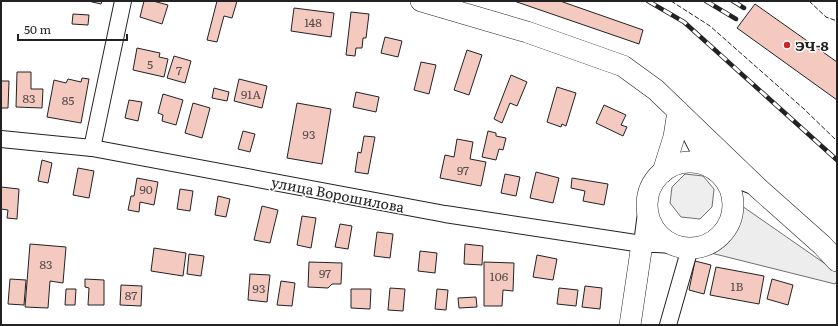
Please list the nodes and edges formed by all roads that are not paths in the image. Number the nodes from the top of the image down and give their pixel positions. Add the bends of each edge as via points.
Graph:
1 (123, 1) edge
2 (421, 1) edge
3 (678, 111) junction
4 (1, 139) edge
5 (92, 148) junction
6 (712, 169) junction
7 (663, 172) junction
8 (758, 188) junction
9 (648, 197) junction
10 (642, 244) junction
11 (682, 246) junction
12 (837, 261) edge
13 (630, 325) edge
14 (668, 325) edge

1 - 5 street
2 - 3 main road via 527,32 623,66 656,90
3 - 6 street
3 - 7 main road via 674,137
3 - 8 main road
4 - 5 street, улица Ворошилова
5 - 10 street, улица Ворошилова via 445,214
6 - 7 main road via 691,162 676,164
6 - 8 street
6 - 11 main road via 728,184 733,198 733,213 727,227 718,238 704,246
7 - 9 main road via 654,183
8 - 12 main road
9 - 10 street
9 - 11 main road via 648,212 653,226 662,237
10 - 11 street, улица Ворошилова
10 - 13 main road
11 - 14 street

